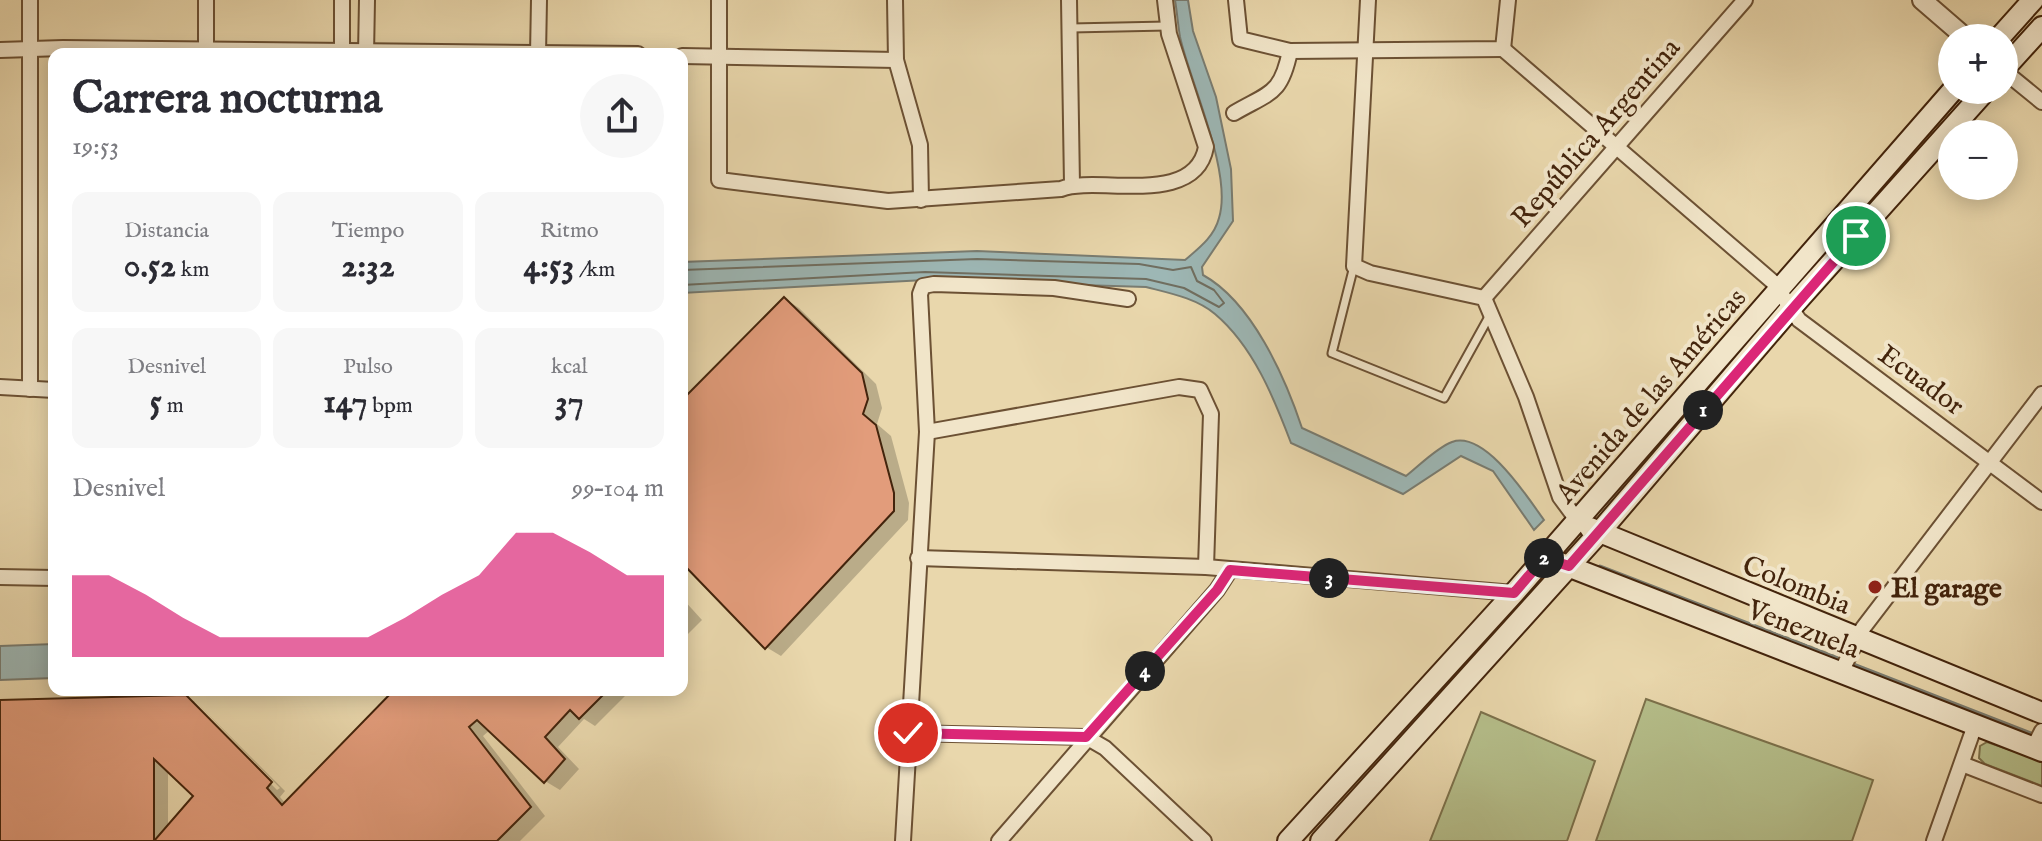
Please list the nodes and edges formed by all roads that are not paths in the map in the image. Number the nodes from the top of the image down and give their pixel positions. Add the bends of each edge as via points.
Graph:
1 (30, 0) edge
2 (206, 0) edge
3 (342, 0) edge
4 (367, 0) edge
5 (539, 0) edge
6 (719, 0) edge
7 (895, 0) edge
8 (1069, 0) edge
9 (1165, 0) edge
10 (1236, 0) edge
11 (1368, 0) edge
12 (1508, 0) edge
13 (1745, 0) edge
14 (1922, 0) edge
15 (2033, 0) edge
16 (1950, 24) edge
17 (2012, 24) edge
18 (1167, 26) junction
19 (2042, 27) edge
20 (1071, 28) junction
21 (206, 48) edge
22 (342, 48) edge
23 (366, 48) edge
24 (538, 48) edge
25 (1503, 49) junction
26 (0, 50) edge
27 (30, 50) junction
28 (48, 50) edge
29 (1365, 50) junction
30 (1290, 51) junction
31 (2018, 54) edge
32 (688, 56) edge
33 (718, 57) junction
34 (896, 60) junction
35 (2018, 82) edge
36 (2042, 102) edge
37 (1941, 104) edge
38 (1973, 104) edge
39 (1234, 113) dead end
40 (1618, 146) junction
41 (1072, 184) junction
42 (921, 200) junction
43 (1354, 266) junction
44 (1779, 290) junction
45 (1484, 298) junction
46 (1128, 299) dead end
47 (1791, 308) junction
48 (1492, 312) junction
49 (0, 387) edge
50 (30, 389) junction
51 (48, 390) edge
52 (2042, 394) edge
53 (927, 432) junction
54 (1990, 461) junction
55 (2042, 502) edge
56 (1577, 520) junction
57 (1598, 534) junction
58 (918, 558) junction
59 (1544, 558) junction
60 (1569, 566) junction
61 (1206, 567) junction
62 (1230, 570) junction
63 (0, 577) edge
64 (48, 578) edge
65 (1514, 593) junction
66 (1856, 639) junction
67 (1841, 672) junction
68 (2042, 713) edge
69 (1975, 725) junction
70 (908, 733) junction
71 (1086, 737) junction
72 (2039, 743) edge
73 (1962, 764) junction
74 (2042, 795) edge
75 (903, 841) edge
76 (999, 841) edge
77 (1204, 841) edge
78 (1288, 841) edge
79 (1321, 841) edge
80 (1934, 841) edge

1 - 27 street
2 - 21 street
3 - 22 street
4 - 23 street
5 - 24 street
6 - 33 street
7 - 34 street
8 - 20 street
9 - 18 street
10 - 30 street via 1240,39
11 - 29 street
12 - 25 street
13 - 40 street, República Argentina
14 - 16 street
15 - 17 main road
18 - 20 lane
18 - 41 street via 1204,137 1202,161 1182,176 1151,185
19 - 31 main road
20 - 41 street
25 - 29 street
25 - 40 street, Ecuador
26 - 27 street
27 - 28 street
27 - 50 street
29 - 30 street
29 - 43 street
30 - 39 street via 1278,88
32 - 33 street
33 - 34 street
33 - 42 street via 719,180 888,201
34 - 42 street via 920,145
35 - 36 street
37 - 44 main road, Avenida de las Américas
38 - 47 main road, Avenida de las Américas
40 - 44 street, Ecuador
40 - 45 street, República Argentina
41 - 42 street
43 - 45 street
43 - 48 lane via 1332,353 1444,398
44 - 47 street, Ecuador
44 - 56 main road, Avenida de las Américas
45 - 48 street
46 - 53 street via 1054,288 923,286 918,304
47 - 54 street, Ecuador via 1799,320
47 - 57 main road, Avenida de las Américas
48 - 56 street via 1560,497
49 - 50 street
50 - 51 street
52 - 54 street
53 - 58 street
53 - 61 street via 1179,387 1200,390 1211,414
54 - 55 street, Ecuador
54 - 66 street
56 - 57 main road, Colombia
56 - 59 main road, Avenida de las Américas
57 - 60 main road, Avenida de las Américas
57 - 66 main road, Colombia
58 - 61 street
58 - 70 street
59 - 60 main road, Venezuela
59 - 65 main road, Avenida de las Américas
60 - 67 main road, Venezuela
60 - 79 main road, Avenida de las Américas
61 - 62 street
62 - 65 street
62 - 71 street
63 - 64 street
65 - 78 main road, Avenida de las Américas
66 - 67 street
66 - 68 main road, Colombia
67 - 69 main road, Venezuela
69 - 72 main road, Venezuela
69 - 73 street
70 - 71 street
70 - 75 street
71 - 76 street
71 - 77 street via 1105,748
73 - 74 street
73 - 80 street

